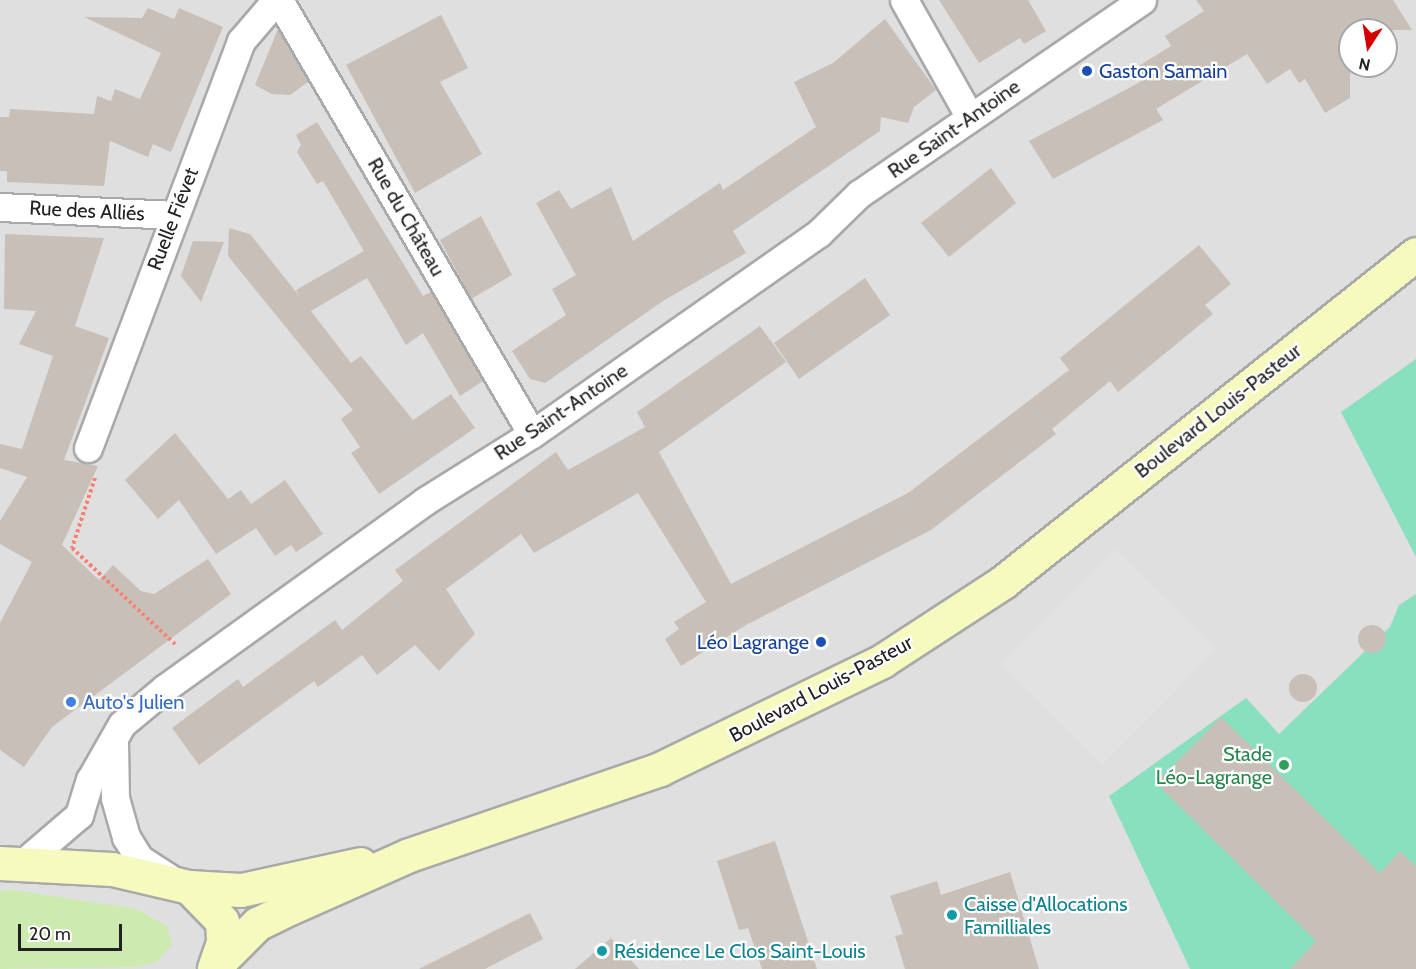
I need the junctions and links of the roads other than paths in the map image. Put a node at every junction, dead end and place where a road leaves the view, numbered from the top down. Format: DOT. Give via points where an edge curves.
graph roads {
  1 [pos="278,0"];
  2 [pos="904,0"];
  3 [pos="1143,0"];
  4 [pos="970,117"];
  5 [pos="0,207"];
  6 [pos="174,215"];
  7 [pos="1416,254"];
  8 [pos="532,434"];
  9 [pos="88,448"];
  10 [pos="114,737"];
  11 [pos="409,855"];
  12 [pos="11,863"];
  13 [pos="181,883"];
  14 [pos="216,966"];
  1 -- 6 [label="street, Ruelle Fiévet" via="241,41"];
  1 -- 8 [label="street, Rue du Château"];
  2 -- 4 [label="street"];
  3 -- 4 [label="street, Rue Saint-Antoine"];
  4 -- 8 [label="street, Rue Saint-Antoine" via="859,194 819,233"];
  5 -- 6 [label="street, Rue des Alliés"];
  6 -- 9 [label="street, Ruelle Fiévet"];
  7 -- 11 [label="main road, Boulevard Louis-Pasteur" via="1003,582 882,661 660,769"];
  8 -- 10 [label="street, Rue Saint-Antoine" via="425,501 197,665 135,712"];
  10 -- 12 [label="street, Rue Saint-Antoine" via="90,780 79,815"];
  10 -- 13 [label="street" via="115,798 126,837 140,859"];
  11 -- 13 [label="main road" via="241,890"];
  11 -- 14 [label="main road, Boulevard Louis-Pasteur" via="257,924"];
  12 -- 13 [label="main road"];
  13 -- 14 [label="main road" via="222,921"];
}
